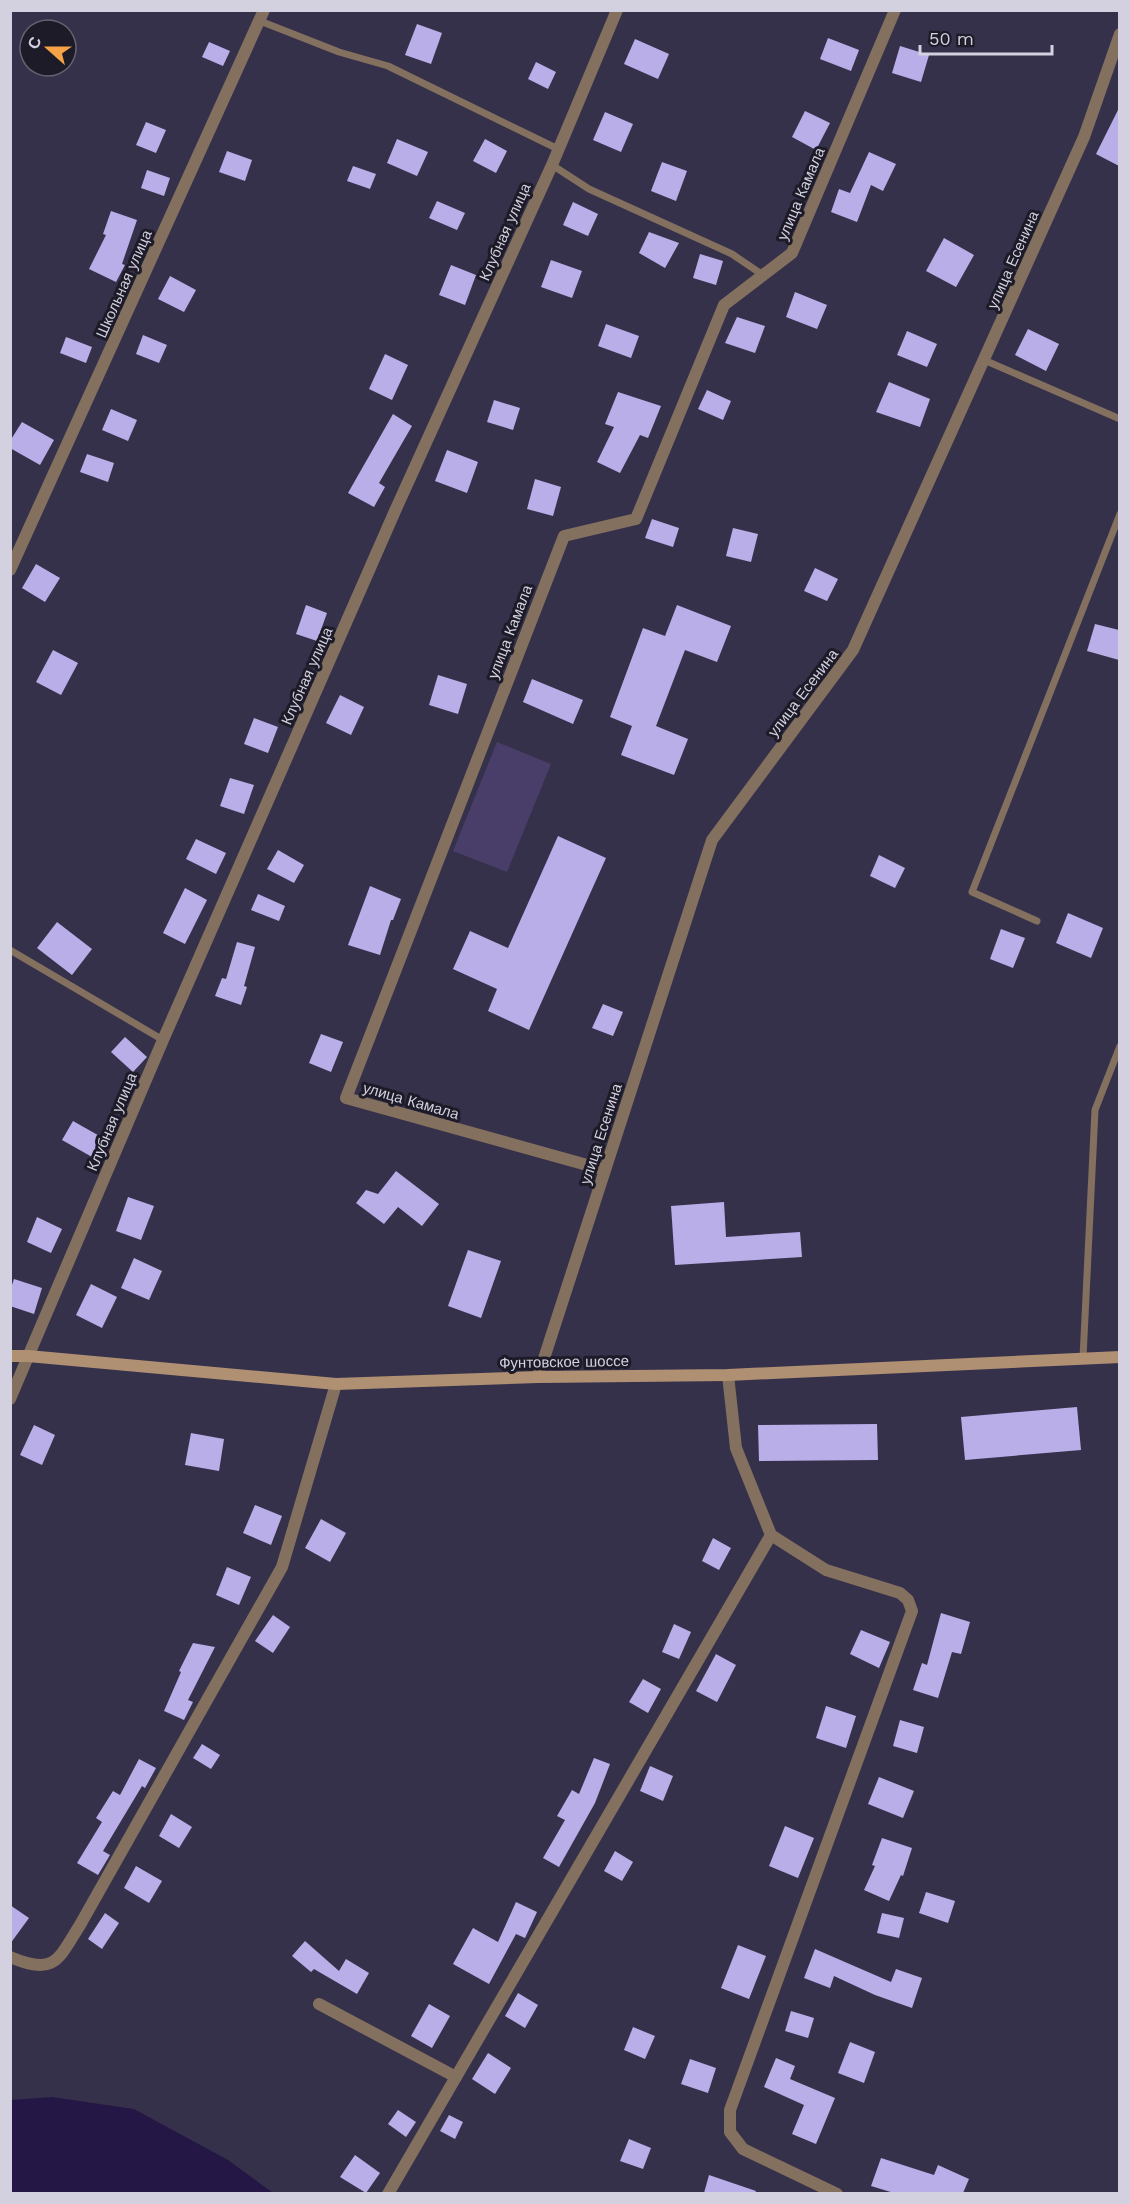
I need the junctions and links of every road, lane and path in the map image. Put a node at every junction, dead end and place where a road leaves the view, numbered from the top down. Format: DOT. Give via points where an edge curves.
graph roads {
  1 [pos="617,10"];
  2 [pos="895,10"];
  3 [pos="262,16"];
  4 [pos="1119,34"];
  5 [pos="558,149"];
  6 [pos="552,165"];
  7 [pos="763,275"];
  8 [pos="984,360"];
  9 [pos="1119,419"];
  10 [pos="1119,514"];
  11 [pos="10,570"];
  12 [pos="1037,921"];
  13 [pos="10,950"];
  14 [pos="163,1040"];
  15 [pos="1119,1046"];
  16 [pos="605,1170"];
  17 [pos="10,1356"];
  18 [pos="28,1356"];
  19 [pos="1119,1357"];
  20 [pos="1083,1358"];
  21 [pos="728,1375"];
  22 [pos="538,1377"];
  23 [pos="336,1384"];
  24 [pos="10,1399"];
  25 [pos="771,1534"];
  26 [pos="10,1957"];
  27 [pos="319,2004"];
  28 [pos="456,2077"];
  29 [pos="388,2193"];
  30 [pos="837,2193"];
  1 -- 5 [label="street, Клубная улица"];
  2 -- 7 [label="street, улица Камала" via="792,253"];
  3 -- 5 [label="lane" via="339,52 387,66"];
  3 -- 11 [label="street, Школьная улица"];
  4 -- 8 [label="street, улица Есенина" via="1084,137"];
  5 -- 6 [label="street, Клубная улица"];
  6 -- 7 [label="lane" via="589,189 732,254"];
  6 -- 14 [label="street, Клубная улица"];
  7 -- 16 [label="street, улица Камала" via="723,304 636,519 564,536 346,1098"];
  8 -- 9 [label="lane"];
  8 -- 16 [label="street, улица Есенина" via="853,650 712,840"];
  10 -- 12 [label="lane" via="972,892"];
  13 -- 14 [label="lane"];
  14 -- 18 [label="street, Клубная улица"];
  15 -- 20 [label="lane" via="1095,1110"];
  16 -- 22 [label="street, улица Есенина"];
  17 -- 18 [label="street, Фунтовское шоссе"];
  18 -- 23 [label="street, Фунтовское шоссе"];
  18 -- 24 [label="street, Клубная улица"];
  19 -- 20 [label="street, Фунтовское шоссе"];
  20 -- 21 [label="street, Фунтовское шоссе"];
  21 -- 22 [label="street, Фунтовское шоссе"];
  21 -- 25 [label="street" via="736,1448"];
  22 -- 23 [label="street, Фунтовское шоссе"];
  23 -- 26 [label="street" via="282,1567 86,1914 59,1958 44,1966"];
  25 -- 28 [label="street"];
  25 -- 30 [label="street" via="826,1570 900,1593 912,1611 730,2110 730,2132 743,2149"];
  27 -- 28 [label="street"];
  28 -- 29 [label="street"];
}
